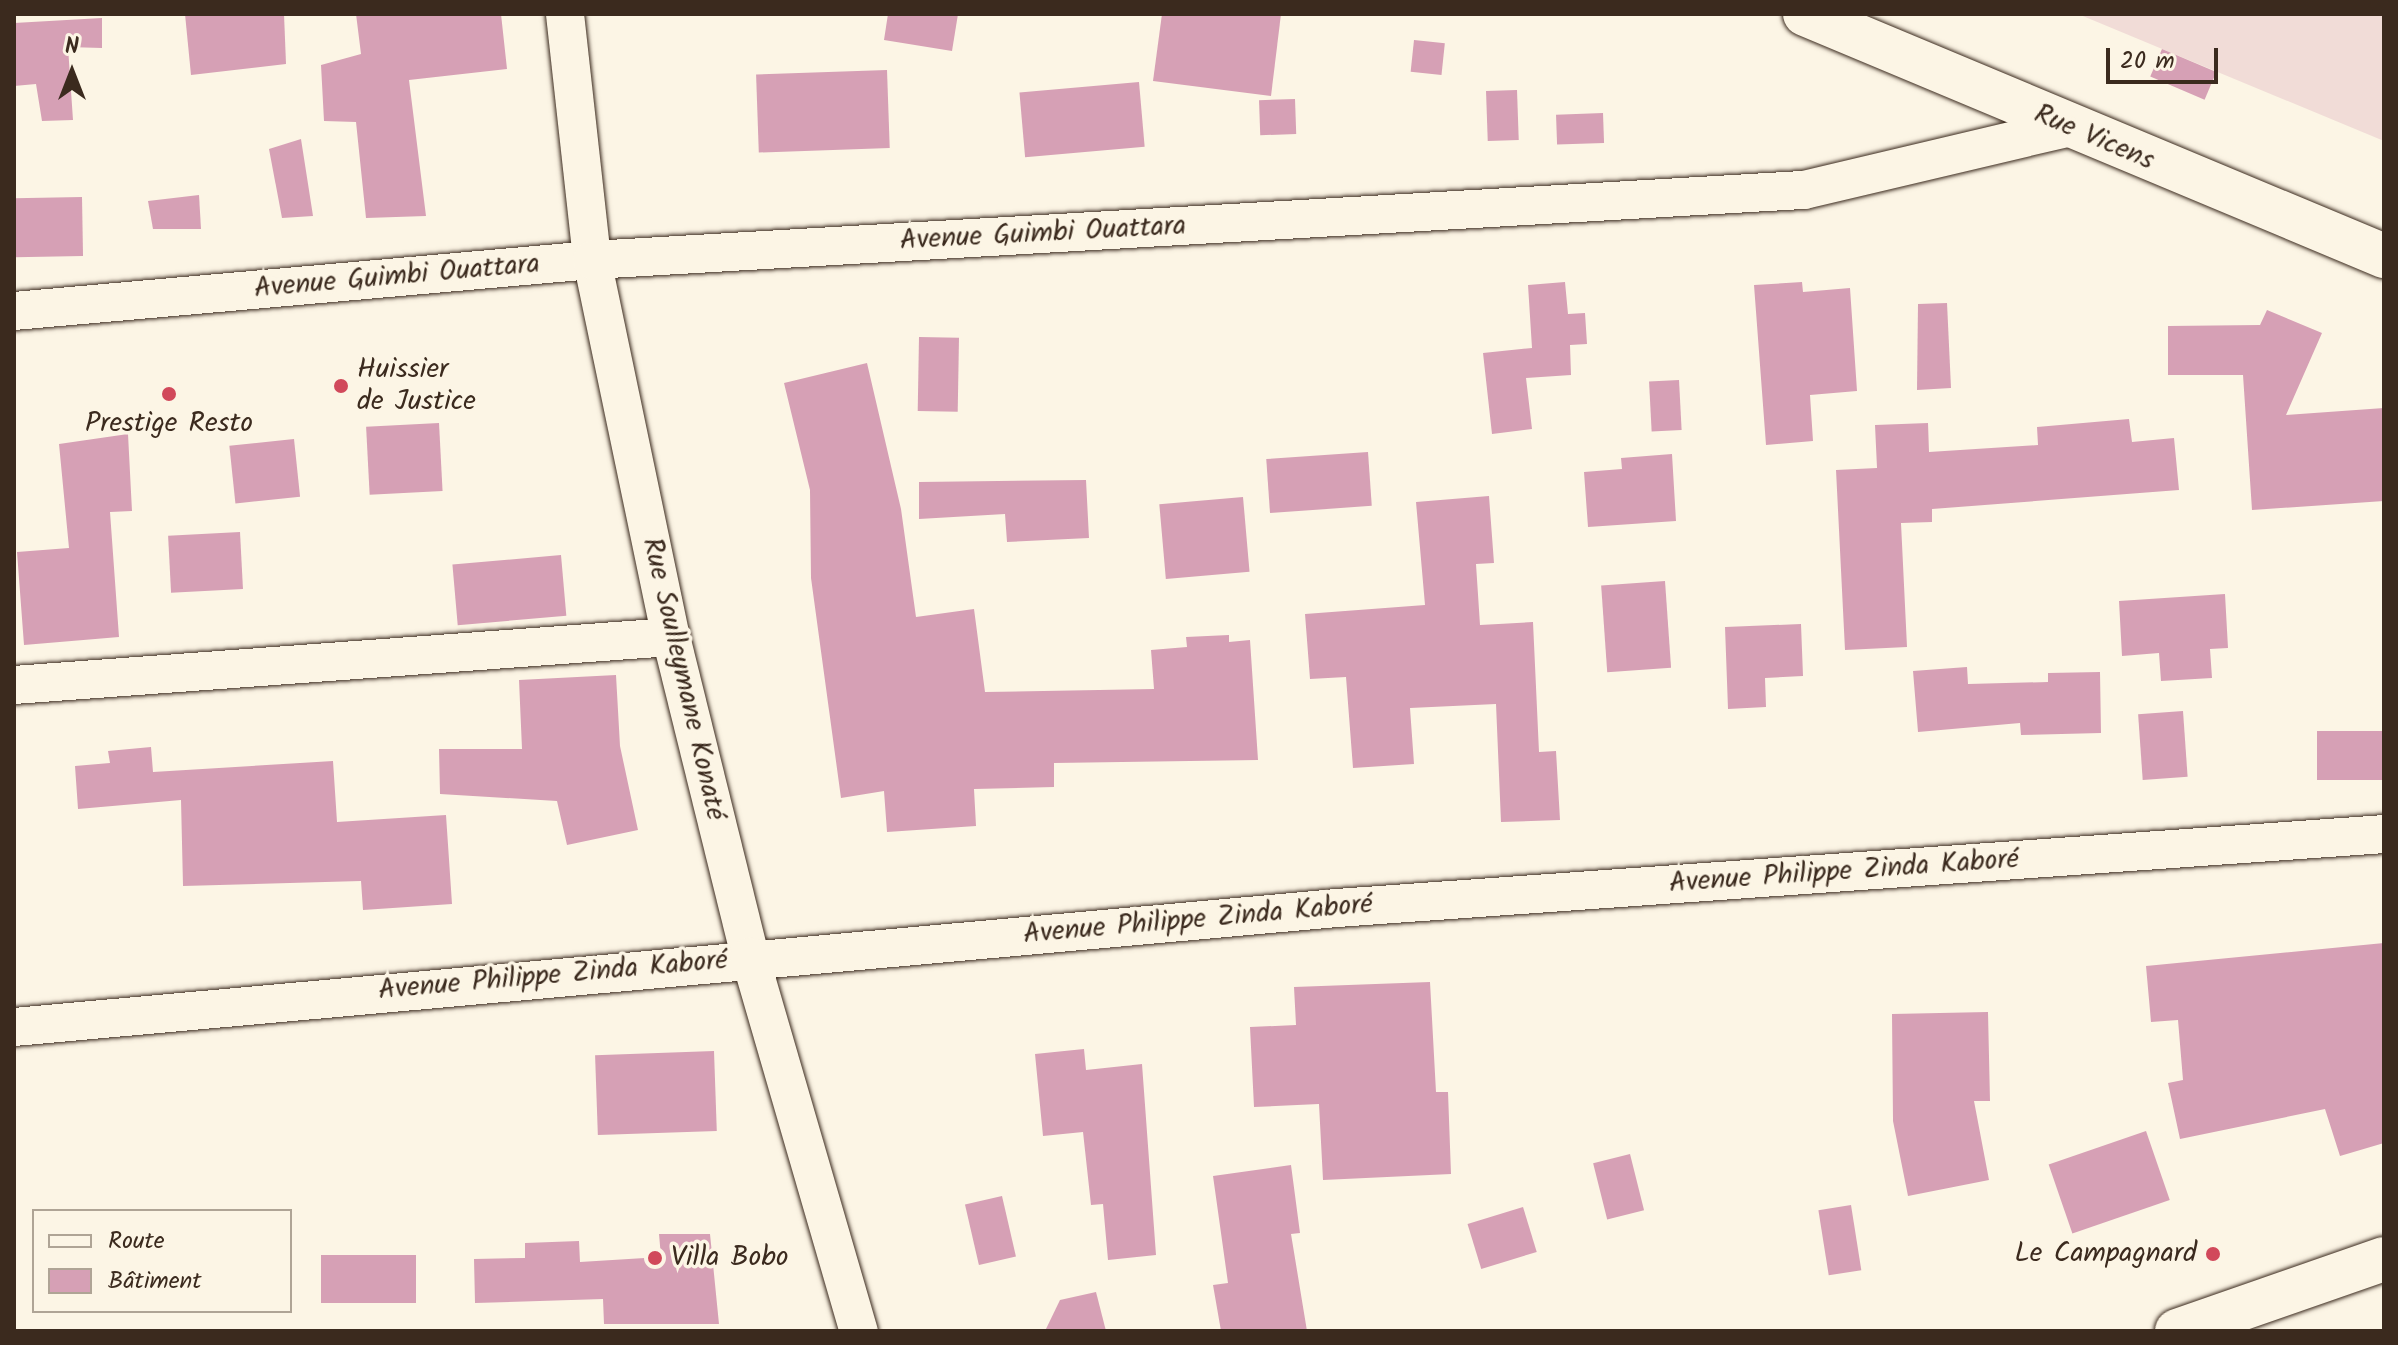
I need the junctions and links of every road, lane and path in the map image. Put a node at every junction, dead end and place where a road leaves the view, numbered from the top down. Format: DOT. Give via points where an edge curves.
graph roads {
  1 [pos="565,14"];
  2 [pos="1805,14"];
  3 [pos="2067,128"];
  4 [pos="2384,256"];
  5 [pos="592,260"];
  6 [pos="14,311"];
  7 [pos="671,637"];
  8 [pos="14,685"];
  9 [pos="2384,834"];
  10 [pos="750,957"];
  11 [pos="14,1027"];
  12 [pos="2384,1259"];
  13 [pos="859,1331"];
  14 [pos="2177,1331"];
  1 -- 5 [label="street, Rue Soulleymane Konaté"];
  2 -- 3 [label="main road, Rue Vicens"];
  3 -- 4 [label="main road, Rue Vicens"];
  3 -- 5 [label="street, Avenue Guimbi Ouattara" via="1804,190"];
  5 -- 6 [label="street, Avenue Guimbi Ouattara"];
  5 -- 7 [label="street, Rue Soulleymane Konaté"];
  7 -- 8 [label="street"];
  7 -- 10 [label="street, Rue Soulleymane Konaté"];
  9 -- 10 [label="street, Avenue Philippe Zinda Kaboré" via="1337,908"];
  10 -- 11 [label="street, Avenue Philippe Zinda Kaboré"];
  10 -- 13 [label="street, Rue Soulleymane Konaté"];
  12 -- 14 [label="main road"];
}
